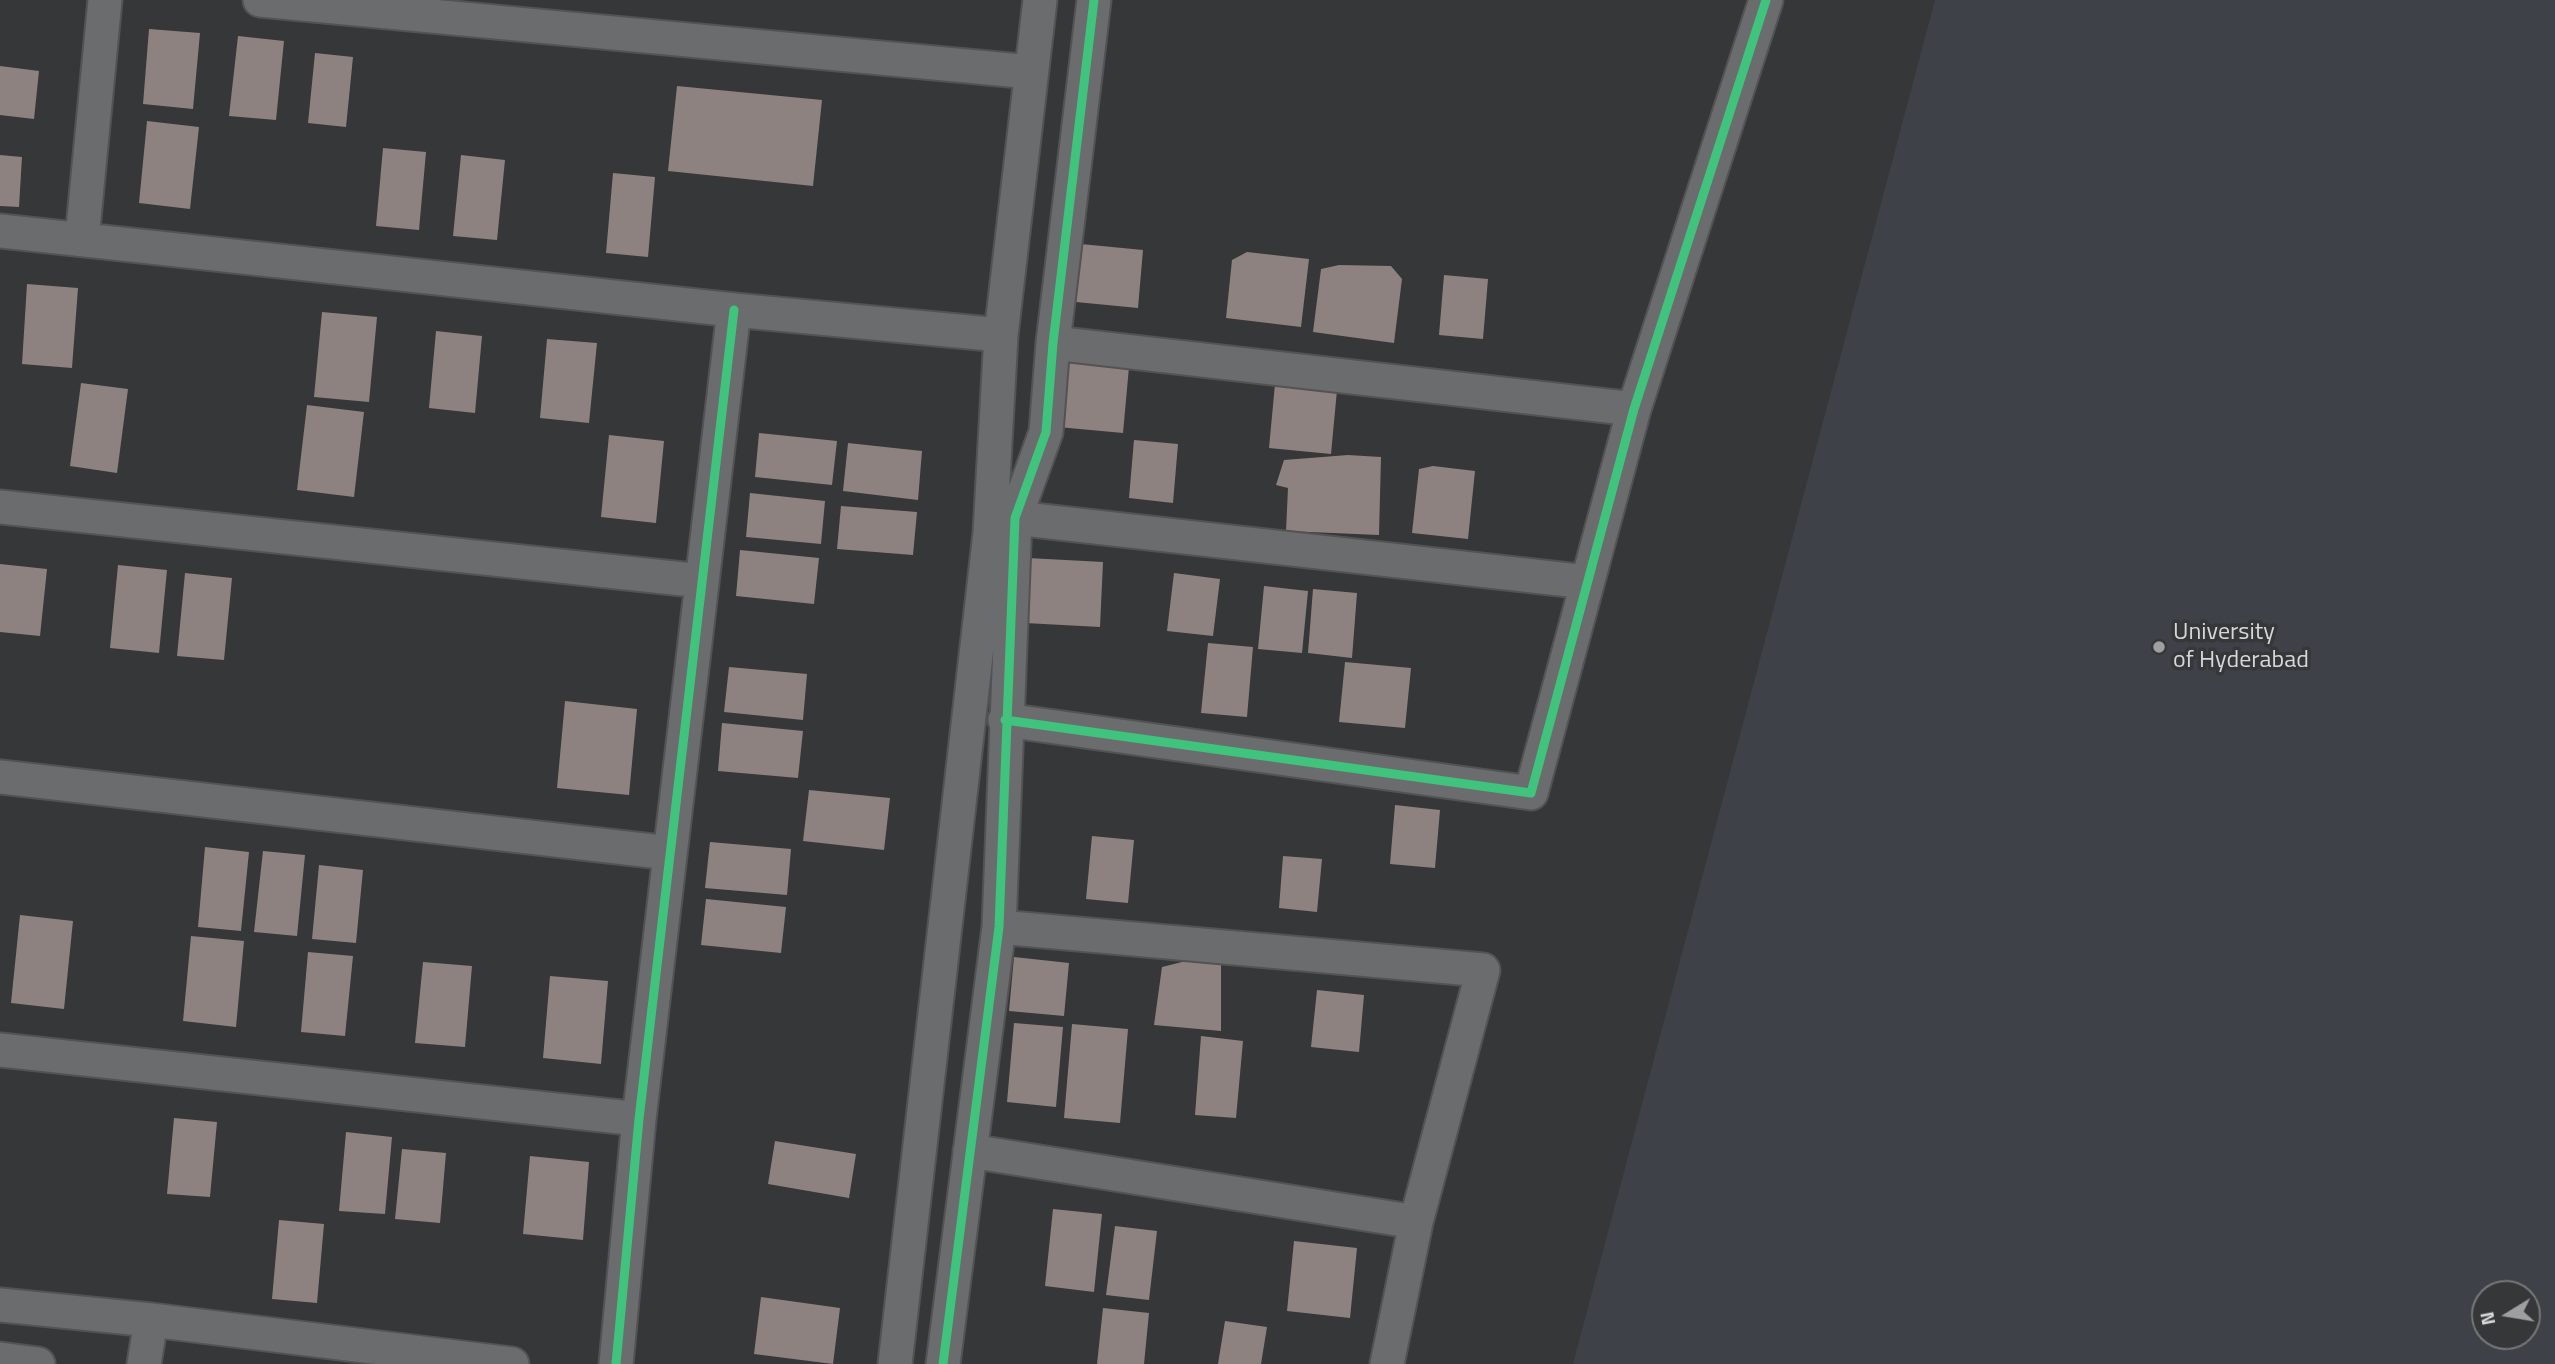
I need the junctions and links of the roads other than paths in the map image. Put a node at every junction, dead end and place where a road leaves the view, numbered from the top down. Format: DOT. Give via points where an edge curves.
graph roads {
  1 [pos="105,0"];
  2 [pos="260,0"];
  3 [pos="1040,0"];
  4 [pos="1094,0"];
  5 [pos="1766,0"];
  6 [pos="1031,72"];
  7 [pos="0,231"];
  8 [pos="82,239"];
  9 [pos="734,310"];
  10 [pos="1001,335"];
  11 [pos="1053,343"];
  12 [pos="1634,409"];
  13 [pos="996,425"];
  14 [pos="1046,432"];
  15 [pos="0,508"];
  16 [pos="1015,518"];
  17 [pos="702,581"];
  18 [pos="1587,582"];
  19 [pos="1006,720"];
  20 [pos="0,777"];
  21 [pos="670,853"];
  22 [pos="999,927"];
  23 [pos="0,1050"];
  24 [pos="639,1119"];
  25 [pos="970,1151"];
  26 [pos="1416,1222"];
  27 [pos="0,1305"];
  28 [pos="151,1320"];
  29 [pos="0,1359"];
  30 [pos="427,1360"];
  31 [pos="38,1364"];
  32 [pos="145,1364"];
  33 [pos="512,1364"];
  34 [pos="616,1364"];
  35 [pos="895,1364"];
  36 [pos="943,1364"];
  37 [pos="1387,1364"];
  1 -- 8 [label="street"];
  2 -- 6 [label="street"];
  3 -- 6 [label="street"];
  4 -- 11 [label="street"];
  5 -- 12 [label="street"];
  6 -- 10 [label="street"];
  7 -- 8 [label="street"];
  8 -- 9 [label="street"];
  9 -- 10 [label="street"];
  9 -- 17 [label="street"];
  10 -- 13 [label="street"];
  11 -- 12 [label="street"];
  11 -- 14 [label="street"];
  12 -- 18 [label="street"];
  13 -- 14 [label="street"];
  13 -- 35 [label="street" via="990,533"];
  14 -- 16 [label="street"];
  15 -- 17 [label="street"];
  16 -- 18 [label="street"];
  16 -- 19 [label="street"];
  17 -- 21 [label="street"];
  18 -- 19 [label="street" via="1531,793"];
  19 -- 22 [label="street"];
  20 -- 21 [label="street"];
  21 -- 24 [label="street"];
  22 -- 25 [label="street"];
  22 -- 26 [label="street" via="1483,971"];
  23 -- 24 [label="street"];
  24 -- 34 [label="street"];
  25 -- 26 [label="street"];
  25 -- 36 [label="street"];
  26 -- 37 [label="street"];
  27 -- 28 [label="street"];
  28 -- 30 [label="street"];
  28 -- 32 [label="street"];
  29 -- 31 [label="street"];
  30 -- 33 [label="street"];
}
